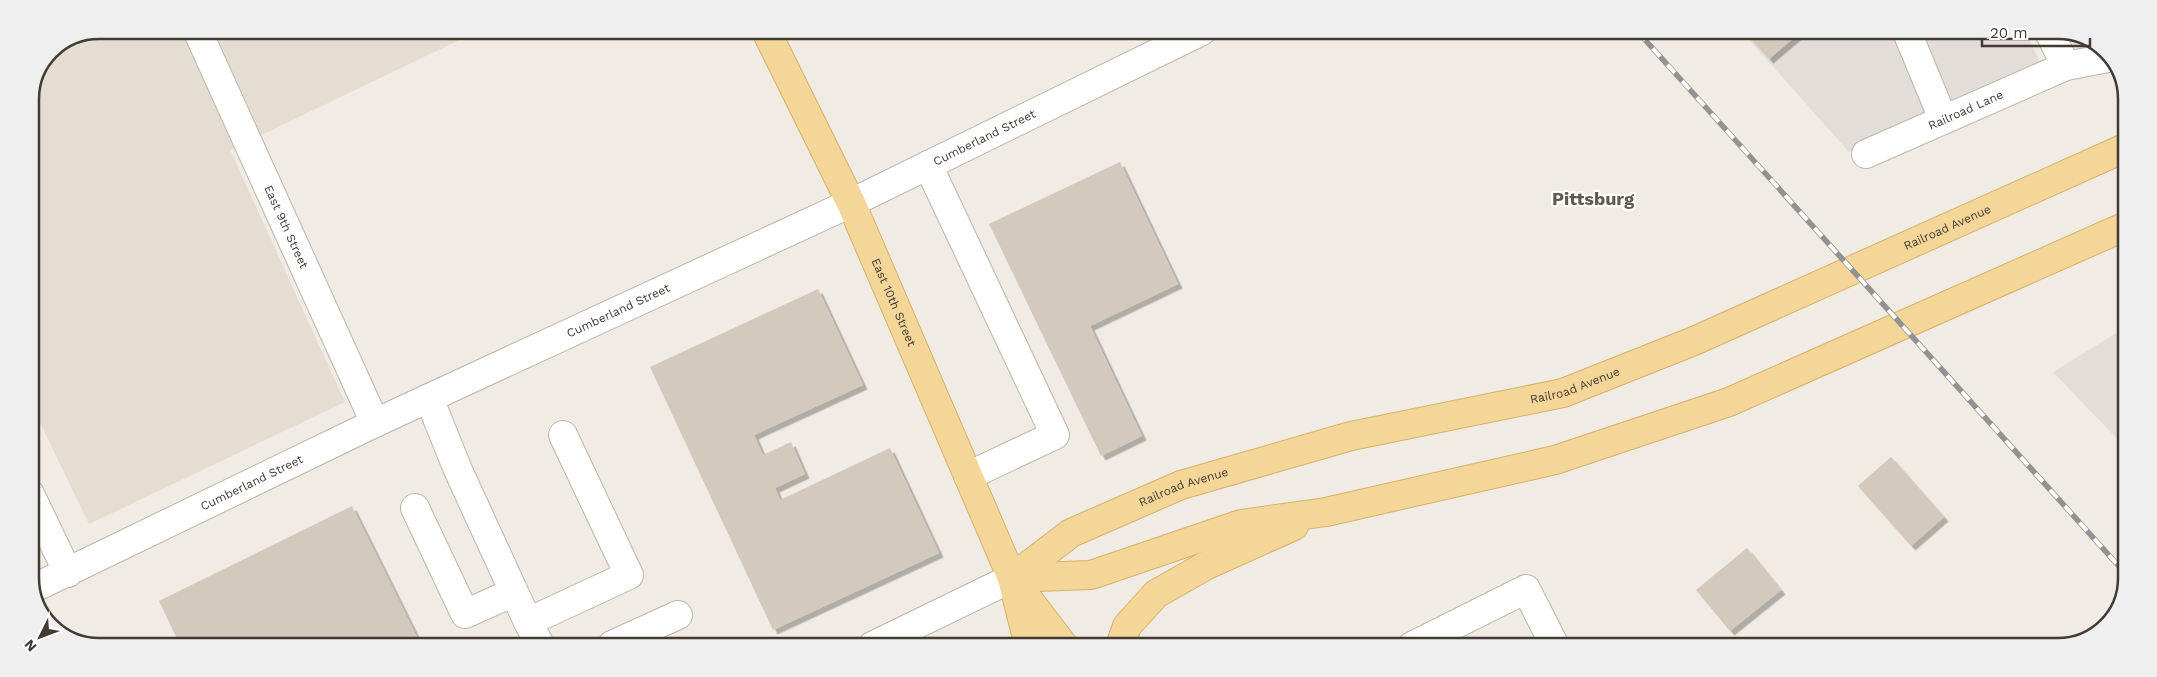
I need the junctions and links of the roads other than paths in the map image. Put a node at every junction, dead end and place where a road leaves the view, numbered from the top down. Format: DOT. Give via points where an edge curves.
graph roads {
  1 [pos="201,39"];
  2 [pos="770,39"];
  3 [pos="1186,39"];
  4 [pos="1910,39"];
  5 [pos="2052,39"];
  6 [pos="2103,59"];
  7 [pos="2066,66"];
  8 [pos="1943,119"];
  9 [pos="2118,150"];
  10 [pos="1866,154"];
  11 [pos="928,165"];
  12 [pos="851,203"];
  13 [pos="2118,230"];
  14 [pos="429,398"];
  15 [pos="375,423"];
  16 [pos="563,435"];
  17 [pos="968,476"];
  18 [pos="415,508"];
  19 [pos="1326,512"];
  20 [pos="39,513"];
  21 [pos="68,573"];
  22 [pos="1012,578"];
  23 [pos="39,586"];
  24 [pos="514,592"];
  25 [pos="678,615"];
  26 [pos="534,634"];
  27 [pos="627,638"];
  28 [pos="888,638"];
  29 [pos="1027,638"];
  30 [pos="1058,638"];
  31 [pos="1122,638"];
  32 [pos="1428,638"];
  33 [pos="1551,638"];
  1 -- 15 [label="street, East 9th Street"];
  2 -- 12 [label="main road, East 10th Street"];
  3 -- 11 [label="street, Cumberland Street"];
  4 -- 8 [label="street"];
  5 -- 7 [label="street"];
  6 -- 7 [label="street, Railroad Lane"];
  7 -- 8 [label="street, Railroad Lane"];
  8 -- 10 [label="street, Railroad Lane"];
  9 -- 22 [label="main road, Railroad Avenue" via="1694,341 1563,393 1351,436 1181,485 1071,534"];
  11 -- 12 [label="street, Cumberland Street"];
  11 -- 17 [label="street" via="1055,435"];
  12 -- 14 [label="street, Cumberland Street"];
  12 -- 17 [label="main road, East 10th Street"];
  13 -- 19 [label="main road, Railroad Avenue" via="1729,402 1555,460"];
  14 -- 15 [label="street, Cumberland Street"];
  14 -- 24 [label="street"];
  15 -- 21 [label="street, Cumberland Street"];
  16 -- 26 [label="street" via="629,575"];
  17 -- 22 [label="main road, East 10th Street"];
  18 -- 24 [label="street" via="465,614"];
  19 -- 22 [label="main road, Railroad Avenue" via="1241,524 1090,576"];
  19 -- 31 [label="main road" via="1207,565 1156,594 1126,626"];
  20 -- 21 [label="street"];
  21 -- 23 [label="street, Cumberland Street"];
  22 -- 28 [label="street, Railroad Avenue"];
  22 -- 29 [label="main road, East 10th Street"];
  22 -- 30 [label="main road, East 10th Street"];
  24 -- 26 [label="street"];
  25 -- 27 [label="street"];
  32 -- 33 [label="street" via="1526,589"];
}
